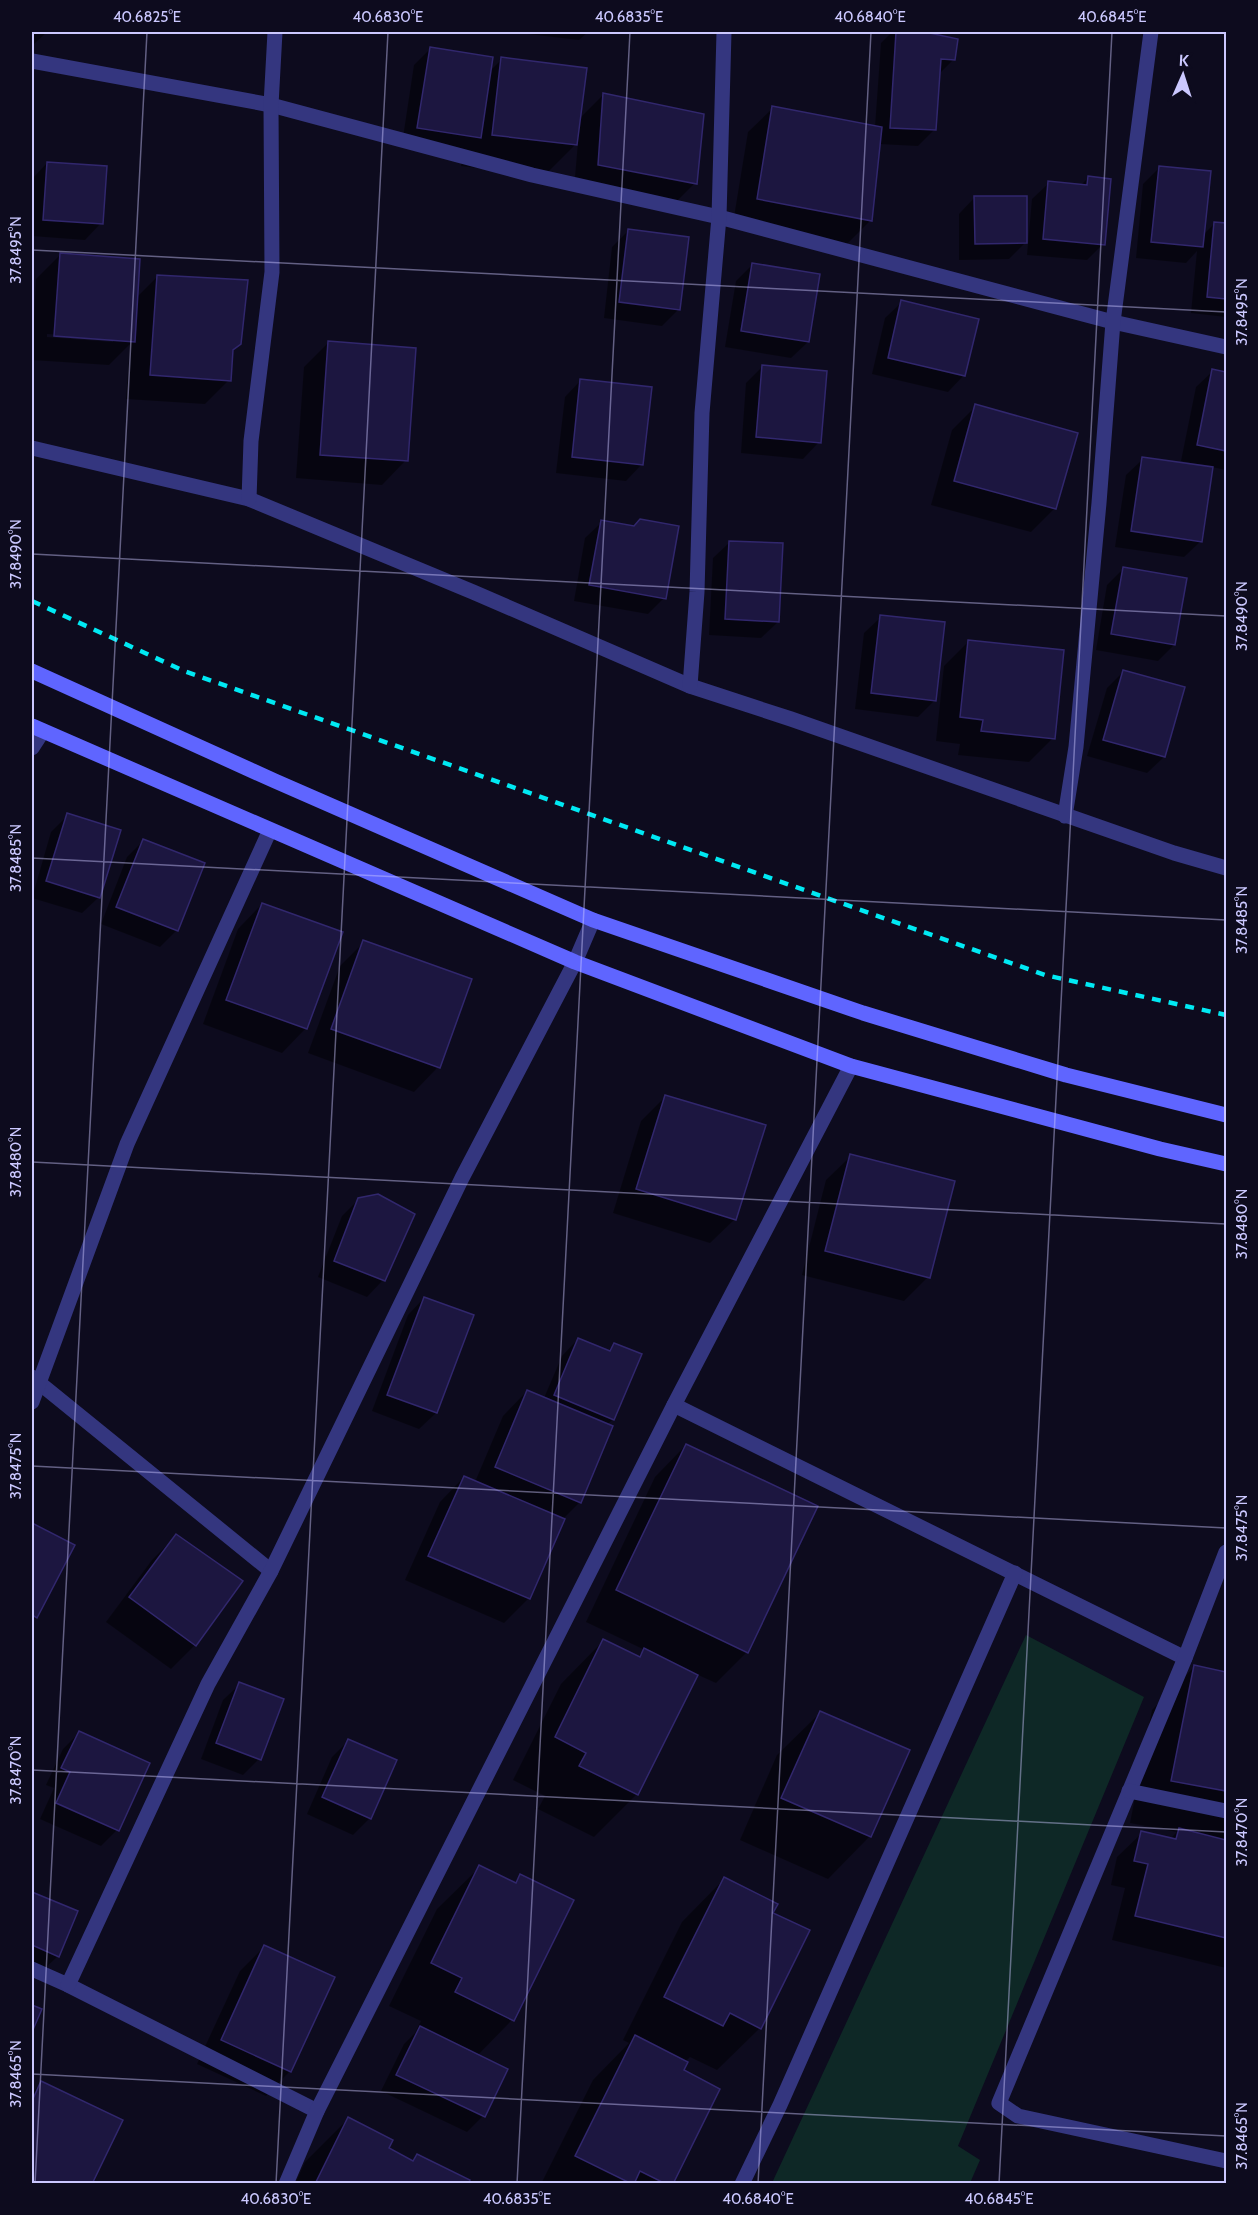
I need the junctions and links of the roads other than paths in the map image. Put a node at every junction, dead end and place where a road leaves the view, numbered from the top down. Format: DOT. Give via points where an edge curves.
graph roads {
  1 [pos="275,32"];
  2 [pos="724,32"];
  3 [pos="1151,32"];
  4 [pos="32,61"];
  5 [pos="271,105"];
  6 [pos="719,216"];
  7 [pos="1113,322"];
  8 [pos="1227,347"];
  9 [pos="32,448"];
  10 [pos="249,499"];
  11 [pos="32,671"];
  12 [pos="690,686"];
  13 [pos="37,729"];
  14 [pos="32,748"];
  15 [pos="1065,816"];
  16 [pos="270,830"];
  17 [pos="1227,868"];
  18 [pos="593,920"];
  19 [pos="575,962"];
  20 [pos="851,1065"];
  21 [pos="1227,1114"];
  22 [pos="1227,1164"];
  23 [pos="35,1379"];
  24 [pos="32,1402"];
  25 [pos="674,1405"];
  26 [pos="1227,1552"];
  27 [pos="271,1571"];
  28 [pos="1015,1573"];
  29 [pos="1185,1658"];
  30 [pos="1129,1791"];
  31 [pos="1227,1811"];
  32 [pos="32,1969"];
  33 [pos="68,1985"];
  34 [pos="317,2111"];
  35 [pos="1227,2161"];
  36 [pos="286,2184"];
  37 [pos="742,2184"];
  1 -- 5 [label="street"];
  2 -- 6 [label="street"];
  3 -- 7 [label="street"];
  4 -- 5 [label="street"];
  5 -- 6 [label="street" via="532,174"];
  5 -- 10 [label="street" via="272,272 251,441"];
  6 -- 7 [label="street"];
  6 -- 12 [label="street" via="702,413"];
  7 -- 8 [label="street"];
  7 -- 15 [label="street" via="1100,503 1076,747"];
  9 -- 10 [label="street"];
  10 -- 12 [label="street"];
  11 -- 18 [label="street"];
  12 -- 15 [label="street"];
  13 -- 14 [label="street"];
  13 -- 16 [label="street"];
  15 -- 17 [label="street"];
  16 -- 19 [label="street"];
  16 -- 23 [label="street" via="127,1144"];
  18 -- 19 [label="street"];
  18 -- 21 [label="street" via="863,1013 1066,1075"];
  19 -- 20 [label="street"];
  19 -- 27 [label="street" via="462,1178"];
  20 -- 22 [label="street"];
  20 -- 25 [label="street"];
  23 -- 24 [label="street"];
  23 -- 27 [label="street"];
  25 -- 28 [label="street"];
  25 -- 34 [label="street"];
  26 -- 29 [label="street"];
  27 -- 33 [label="street" via="208,1684"];
  28 -- 29 [label="street"];
  28 -- 37 [label="street"];
  29 -- 30 [label="street"];
  30 -- 31 [label="street"];
  30 -- 35 [label="street" via="999,2103 1018,2116"];
  32 -- 33 [label="street"];
  33 -- 34 [label="street"];
  34 -- 36 [label="street"];
}
